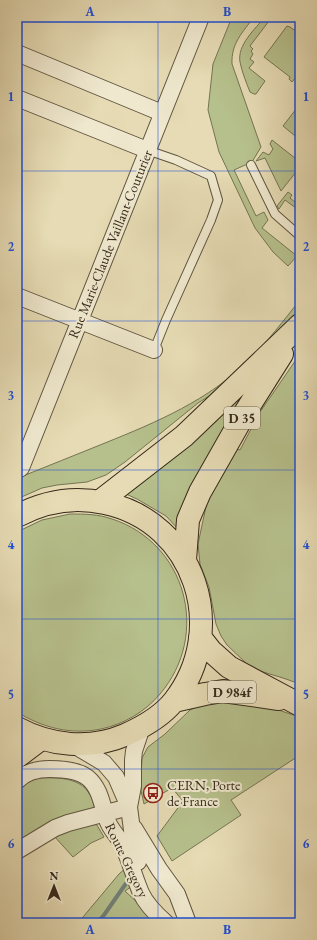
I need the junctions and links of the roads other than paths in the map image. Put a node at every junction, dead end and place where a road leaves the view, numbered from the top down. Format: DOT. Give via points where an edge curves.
graph roads {
  1 [pos="201,17"];
  2 [pos="17,54"];
  3 [pos="17,98"];
  4 [pos="162,112"];
  5 [pos="147,150"];
  6 [pos="251,165"];
  7 [pos="300,236"];
  8 [pos="17,296"];
  9 [pos="79,321"];
  10 [pos="300,326"];
  11 [pos="154,350"];
  12 [pos="17,470"];
  13 [pos="99,502"];
  14 [pos="17,516"];
  15 [pos="184,560"];
  16 [pos="200,637"];
  17 [pos="174,701"];
  18 [pos="296,703"];
  19 [pos="142,727"];
  20 [pos="17,728"];
  21 [pos="41,739"];
  22 [pos="72,744"];
  23 [pos="17,757"];
  24 [pos="17,782"];
  25 [pos="129,806"];
  26 [pos="104,814"];
  27 [pos="131,823"];
  28 [pos="17,851"];
  29 [pos="166,923"];
  30 [pos="174,923"];
  31 [pos="188,923"];
  1 -- 4 [label="street, Rue Marie-Claude Vaillant-Couturier"];
  2 -- 4 [label="street"];
  3 -- 5 [label="street"];
  4 -- 5 [label="street, Rue Marie-Claude Vaillant-Couturier"];
  5 -- 9 [label="street, Rue Marie-Claude Vaillant-Couturier"];
  5 -- 11 [label="lane" via="211,176 218,200"];
  6 -- 7 [label="lane" via="275,214"];
  8 -- 9 [label="street"];
  9 -- 11 [label="street"];
  9 -- 12 [label="street, Rue Marie-Claude Vaillant-Couturier" via="21,468"];
  10 -- 13 [label="main road, D 35" via="184,436"];
  10 -- 15 [label="main road, D 35" via="246,411 200,492 188,520"];
  13 -- 14 [label="main road" via="57,501"];
  13 -- 15 [label="main road" via="126,509 150,522 169,539"];
  15 -- 16 [label="main road" via="199,598"];
  16 -- 17 [label="main road" via="192,669"];
  16 -- 18 [label="main road, D 984f" via="229,667"];
  17 -- 18 [label="main road, D 984f" via="223,692"];
  17 -- 19 [label="main road"];
  19 -- 22 [label="main road" via="104,742"];
  19 -- 25 [label="street, Route Gregory" via="133,760 133,786"];
  20 -- 21 [label="main road"];
  21 -- 22 [label="main road"];
  21 -- 23 [label="main road"];
  22 -- 25 [label="street, Route Gregory" via="108,767 120,784"];
  24 -- 26 [label="street, Route Gregory" via="27,773 42,769 81,774 96,788"];
  25 -- 26 [label="street"];
  25 -- 27 [label="street, Route Gregory"];
  26 -- 28 [label="street" via="55,828"];
  26 -- 29 [label="street, Route Gregory" via="122,845 141,893"];
  27 -- 30 [label="street, Route Gregory" via="135,853 144,878 155,900"];
  27 -- 31 [label="street, Route Gregory" via="177,894"];
}
